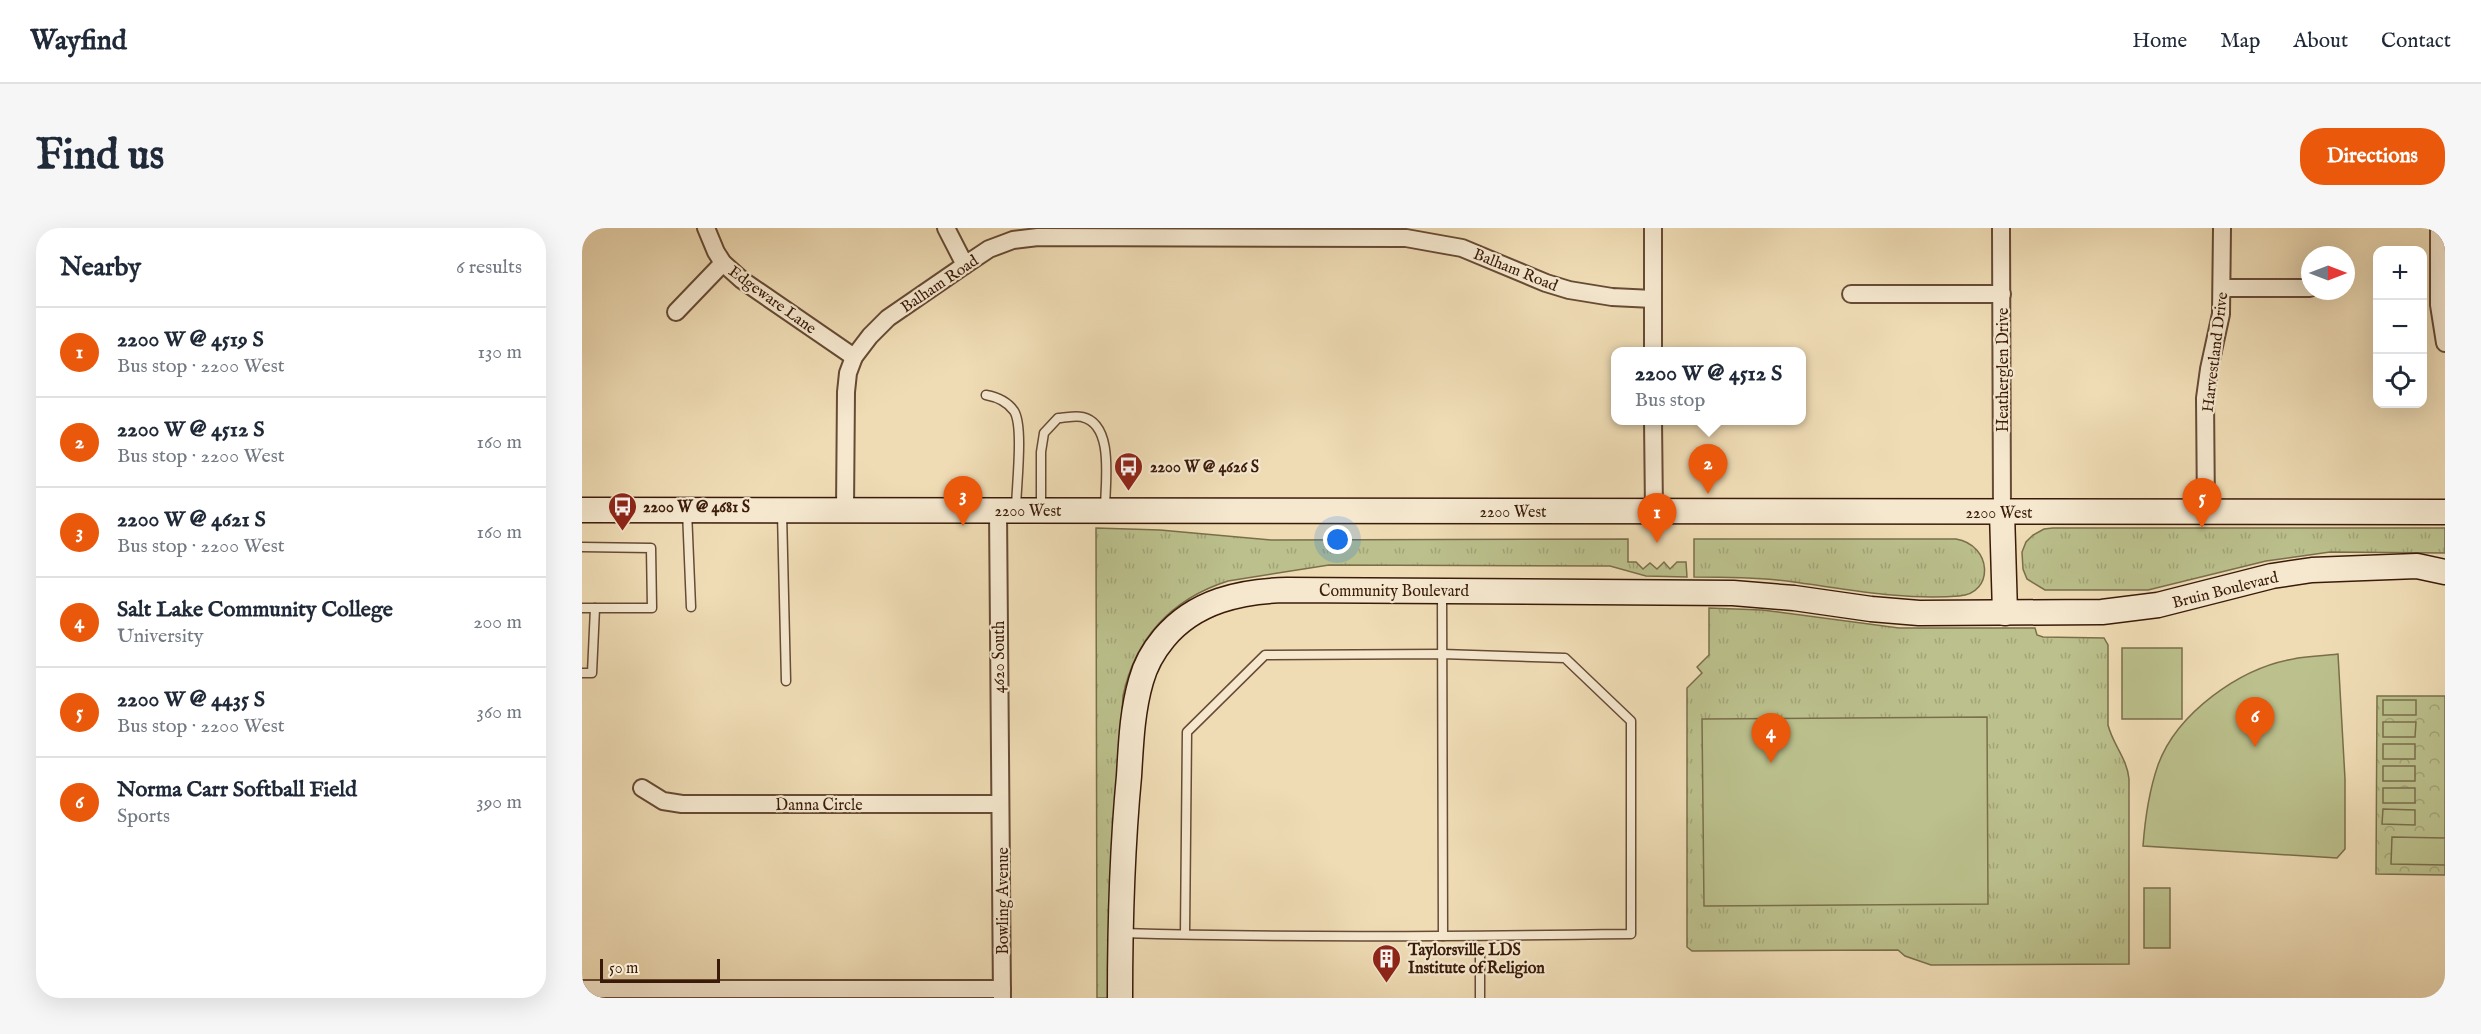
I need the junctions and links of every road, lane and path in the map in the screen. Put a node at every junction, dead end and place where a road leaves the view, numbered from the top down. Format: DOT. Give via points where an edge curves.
graph roads {
  1 [pos="706,228"];
  2 [pos="946,228"];
  3 [pos="1653,228"];
  4 [pos="2001,228"];
  5 [pos="2222,228"];
  6 [pos="2439,228"];
  7 [pos="1132,232"];
  8 [pos="723,263"];
  9 [pos="964,265"];
  10 [pos="2222,288"];
  11 [pos="2301,288"];
  12 [pos="1851,294"];
  13 [pos="2002,294"];
  14 [pos="1653,299"];
  15 [pos="676,312"];
  16 [pos="2445,343"];
  17 [pos="1653,347"];
  18 [pos="854,357"];
  19 [pos="986,395"];
  20 [pos="1653,425"];
  21 [pos="845,509"];
  22 [pos="582,510"];
  23 [pos="781,510"];
  24 [pos="1007,510"];
  25 [pos="1041,510"];
  26 [pos="1104,510"];
  27 [pos="687,511"];
  28 [pos="1654,511"];
  29 [pos="2002,512"];
  30 [pos="2206,512"];
  31 [pos="2445,512"];
  32 [pos="582,546"];
  33 [pos="2445,572"];
  34 [pos="1442,590"];
  35 [pos="692,607"];
  36 [pos="582,608"];
  37 [pos="595,609"];
  38 [pos="2005,613"];
  39 [pos="1442,654"];
  40 [pos="582,672"];
  41 [pos="786,681"];
  42 [pos="642,788"];
  43 [pos="1000,804"];
  44 [pos="1120,933"];
  45 [pos="1185,934"];
  46 [pos="1443,936"];
  47 [pos="1480,950"];
  48 [pos="582,989"];
  49 [pos="627,993"];
  50 [pos="1002,993"];
  51 [pos="1120,998"];
  52 [pos="1480,998"];
  1 -- 8 [label="street, Edgeware Lane"];
  2 -- 9 [label="street"];
  3 -- 14 [label="street"];
  4 -- 13 [label="street, Heatherglen Drive"];
  5 -- 10 [label="street, Harvestland Drive"];
  6 -- 16 [label="street" via="2439,305"];
  7 -- 9 [label="street, Balham Road" via="1013,240"];
  7 -- 14 [label="street, Balham Road" via="1429,240 1462,248 1569,290"];
  8 -- 15 [label="street"];
  8 -- 18 [label="street, Edgeware Lane"];
  9 -- 18 [label="street, Balham Road" via="888,318"];
  10 -- 11 [label="street"];
  10 -- 30 [label="street, Harvestland Drive" via="2205,398"];
  12 -- 13 [label="street"];
  13 -- 29 [label="street, Heatherglen Drive"];
  14 -- 17 [label="street"];
  18 -- 21 [label="street, Balham Road" via="846,393"];
  19 -- 24 [label="lane" via="999,398 1014,411 1019,427"];
  20 -- 28 [label="street"];
  21 -- 23 [label="street, 2200 West"];
  21 -- 24 [label="street, 2200 West"];
  22 -- 27 [label="street, 2200 West"];
  23 -- 27 [label="street, 2200 West"];
  23 -- 41 [label="lane"];
  24 -- 25 [label="street, 2200 West"];
  24 -- 43 [label="street, 4620 South"];
  25 -- 26 [label="street, 2200 West"];
  25 -- 26 [label="lane" via="1044,433 1058,418 1082,417 1098,427 1105,445"];
  26 -- 28 [label="street, 2200 West"];
  27 -- 35 [label="lane"];
  28 -- 29 [label="street, 2200 West"];
  29 -- 30 [label="street, 2200 West"];
  29 -- 38 [label="street"];
  30 -- 31 [label="street, 2200 West"];
  32 -- 37 [label="lane" via="651,548 652,608"];
  33 -- 38 [label="street, Bruin Boulevard" via="2417,566 2312,570 2130,609"];
  34 -- 38 [label="street, Community Boulevard" via="1733,593 1918,613"];
  34 -- 39 [label="lane"];
  34 -- 44 [label="street, Community Boulevard" via="1249,592 1200,608 1175,626 1154,652 1135,708"];
  36 -- 37 [label="lane"];
  37 -- 40 [label="lane" via="592,672"];
  39 -- 45 [label="lane" via="1265,655 1187,732"];
  39 -- 46 [label="lane"];
  39 -- 46 [label="lane" via="1565,658 1631,721 1631,934"];
  42 -- 43 [label="street, Danna Circle" via="663,801 682,804"];
  43 -- 50 [label="street, Bowling Avenue"];
  44 -- 45 [label="lane"];
  44 -- 51 [label="street, Community Boulevard"];
  45 -- 46 [label="lane"];
  47 -- 52 [label="lane"];
  48 -- 49 [label="street"];
  49 -- 50 [label="street"];
}
